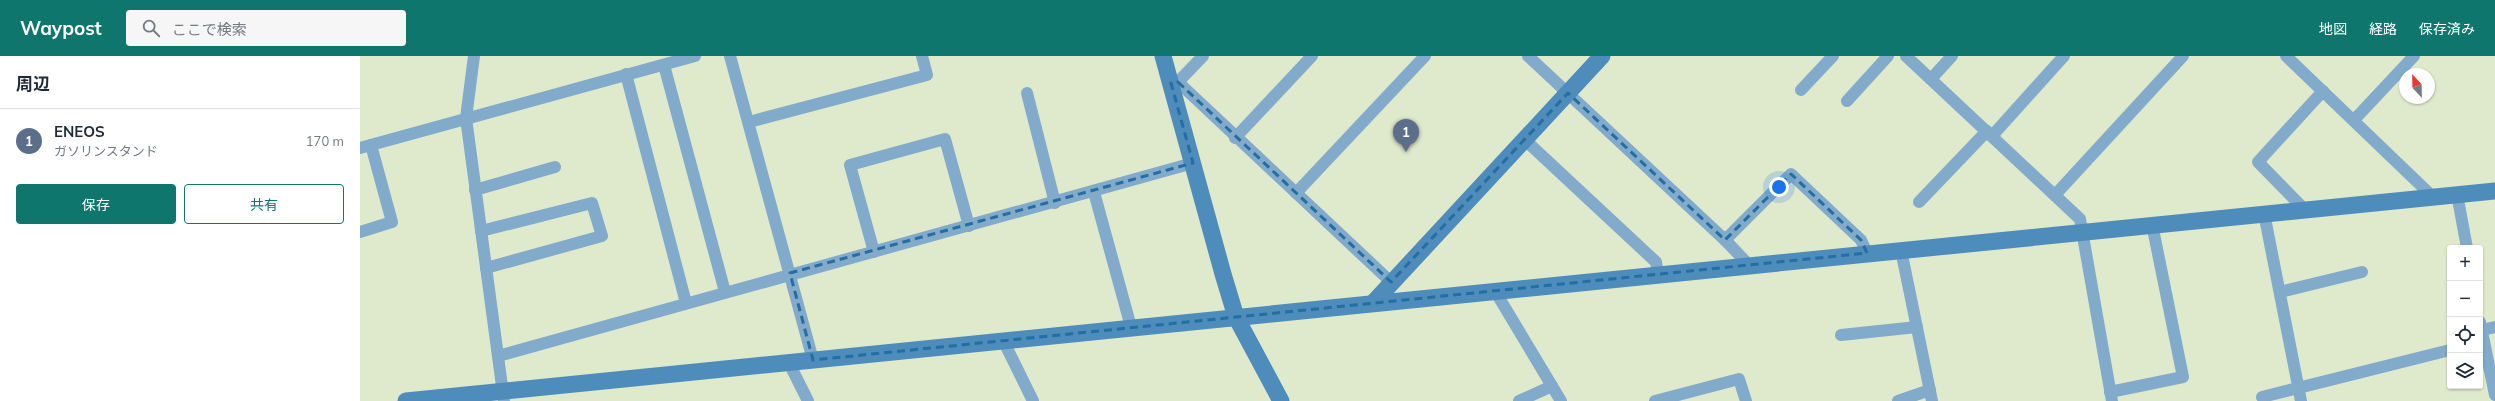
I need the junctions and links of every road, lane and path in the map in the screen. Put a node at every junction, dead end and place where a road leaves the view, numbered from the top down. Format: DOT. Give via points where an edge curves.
graph roads {
  1 [pos="474,56"];
  2 [pos="695,56"];
  3 [pos="730,56"];
  4 [pos="922,56"];
  5 [pos="1163,56"];
  6 [pos="1203,56"];
  7 [pos="1312,56"];
  8 [pos="1425,56"];
  9 [pos="1528,56"];
  10 [pos="1602,56"];
  11 [pos="1833,56"];
  12 [pos="1888,56"];
  13 [pos="1906,56"];
  14 [pos="1952,56"];
  15 [pos="2064,56"];
  16 [pos="2183,56"];
  17 [pos="2414,56"];
  18 [pos="2294,59"];
  19 [pos="664,65"];
  20 [pos="626,74"];
  21 [pos="1931,79"];
  22 [pos="1175,83"];
  23 [pos="1801,90"];
  24 [pos="2323,91"];
  25 [pos="1027,93"];
  26 [pos="1568,93"];
  27 [pos="1847,101"];
  28 [pos="466,118"];
  29 [pos="2354,120"];
  30 [pos="749,122"];
  31 [pos="1989,133"];
  32 [pos="1235,138"];
  33 [pos="1525,140"];
  34 [pos="366,147"];
  35 [pos="1193,163"];
  36 [pos="555,167"];
  37 [pos="475,190"];
  38 [pos="2495,191"];
  39 [pos="1094,192"];
  40 [pos="1296,193"];
  41 [pos="2457,194"];
  42 [pos="2055,195"];
  43 [pos="2433,197"];
  44 [pos="1919,202"];
  45 [pos="1055,203"];
  46 [pos="2304,209"];
  47 [pos="2264,213"];
  48 [pos="2152,224"];
  49 [pos="969,226"];
  50 [pos="481,231"];
  51 [pos="2083,231"];
  52 [pos="360,232"];
  53 [pos="1725,240"];
  54 [pos="2466,245"];
  55 [pos="1901,250"];
  56 [pos="874,252"];
  57 [pos="1867,253"];
  58 [pos="1748,264"];
  59 [pos="486,268"];
  60 [pos="2362,272"];
  61 [pos="790,274"];
  62 [pos="1658,274"];
  63 [pos="1391,282"];
  64 [pos="1496,291"];
  65 [pos="725,292"];
  66 [pos="2280,292"];
  67 [pos="686,303"];
  68 [pos="1372,303"];
  69 [pos="1236,316"];
  70 [pos="1131,327"];
  71 [pos="1917,327"];
  72 [pos="2495,327"];
  73 [pos="2483,333"];
  74 [pos="1841,335"];
  75 [pos="1003,340"];
  76 [pos="2483,343"];
  77 [pos="2447,351"];
  78 [pos="498,356"];
  79 [pos="813,360"];
  80 [pos="789,363"];
  81 [pos="1552,386"];
  82 [pos="2299,388"];
  83 [pos="2495,395"];
  84 [pos="504,396"];
  85 [pos="1931,396"];
  86 [pos="2111,396"];
  87 [pos="2262,397"];
  88 [pos="406,401"];
  89 [pos="808,401"];
  90 [pos="1033,401"];
  91 [pos="1281,401"];
  92 [pos="1519,401"];
  93 [pos="1562,401"];
  94 [pos="1655,401"];
  95 [pos="1746,401"];
  96 [pos="1898,401"];
  97 [pos="2301,401"];
  1 -- 28 [label="street"];
  2 -- 19 [label="street"];
  3 -- 30 [label="street"];
  4 -- 30 [label="street" via="927,75"];
  5 -- 22 [label="street"];
  6 -- 22 [label="street"];
  7 -- 32 [label="street"];
  8 -- 40 [label="street"];
  9 -- 26 [label="street"];
  10 -- 26 [label="street"];
  11 -- 23 [label="street"];
  12 -- 27 [label="street"];
  13 -- 21 [label="street"];
  14 -- 21 [label="street"];
  15 -- 31 [label="street"];
  16 -- 42 [label="street"];
  17 -- 29 [label="street"];
  18 -- 24 [label="street"];
  19 -- 20 [label="street"];
  19 -- 65 [label="street"];
  20 -- 28 [label="street"];
  20 -- 67 [label="street"];
  21 -- 31 [label="street"];
  22 -- 32 [label="street"];
  22 -- 35 [label="street"];
  24 -- 29 [label="street"];
  24 -- 46 [label="street" via="2258,162"];
  25 -- 45 [label="street"];
  26 -- 33 [label="street"];
  26 -- 53 [label="street"];
  28 -- 34 [label="street"];
  28 -- 37 [label="street"];
  29 -- 43 [label="street"];
  30 -- 61 [label="street"];
  31 -- 42 [label="street"];
  31 -- 44 [label="street"];
  32 -- 40 [label="street"];
  33 -- 62 [label="street" via="1656,262"];
  33 -- 63 [label="street"];
  34 -- 52 [label="street" via="392,222"];
  35 -- 39 [label="street"];
  35 -- 69 [label="street"];
  36 -- 37 [label="street"];
  37 -- 50 [label="street"];
  38 -- 41 [label="street"];
  39 -- 45 [label="street"];
  39 -- 70 [label="street"];
  40 -- 63 [label="street"];
  41 -- 43 [label="street"];
  41 -- 54 [label="street"];
  42 -- 51 [label="street" via="2080,219"];
  43 -- 46 [label="street"];
  45 -- 49 [label="street"];
  46 -- 47 [label="street"];
  47 -- 48 [label="street"];
  47 -- 66 [label="street"];
  48 -- 51 [label="street"];
  48 -- 86 [label="street" via="2183,378"];
  49 -- 56 [label="street"];
  49 -- 56 [label="street" via="945,139 850,165"];
  50 -- 59 [label="street"];
  50 -- 59 [label="street" via="592,202 602,236"];
  51 -- 55 [label="street"];
  51 -- 86 [label="street"];
  53 -- 57 [label="street" via="1791,174 1861,240"];
  53 -- 58 [label="street"];
  55 -- 57 [label="street"];
  55 -- 71 [label="street"];
  56 -- 61 [label="street"];
  57 -- 58 [label="street"];
  58 -- 62 [label="street"];
  59 -- 78 [label="street"];
  60 -- 66 [label="street"];
  61 -- 65 [label="street"];
  61 -- 79 [label="street"];
  62 -- 64 [label="street"];
  63 -- 68 [label="street"];
  64 -- 68 [label="street"];
  64 -- 81 [label="street"];
  65 -- 67 [label="street"];
  66 -- 82 [label="street"];
  67 -- 78 [label="street"];
  68 -- 69 [label="street"];
  69 -- 70 [label="street"];
  69 -- 91 [label="street"];
  70 -- 75 [label="street"];
  71 -- 74 [label="street"];
  71 -- 85 [label="street"];
  72 -- 73 [label="street"];
  75 -- 79 [label="street"];
  75 -- 90 [label="street"];
  76 -- 83 [label="street"];
  77 -- 82 [label="street"];
  78 -- 84 [label="street"];
  79 -- 80 [label="street"];
  80 -- 84 [label="street"];
  80 -- 89 [label="street"];
  81 -- 92 [label="street"];
  81 -- 93 [label="street"];
  82 -- 87 [label="street"];
  82 -- 97 [label="street"];
  84 -- 88 [label="street"];
  85 -- 96 [label="street"];
  94 -- 95 [label="street" via="1739,379"];
}
